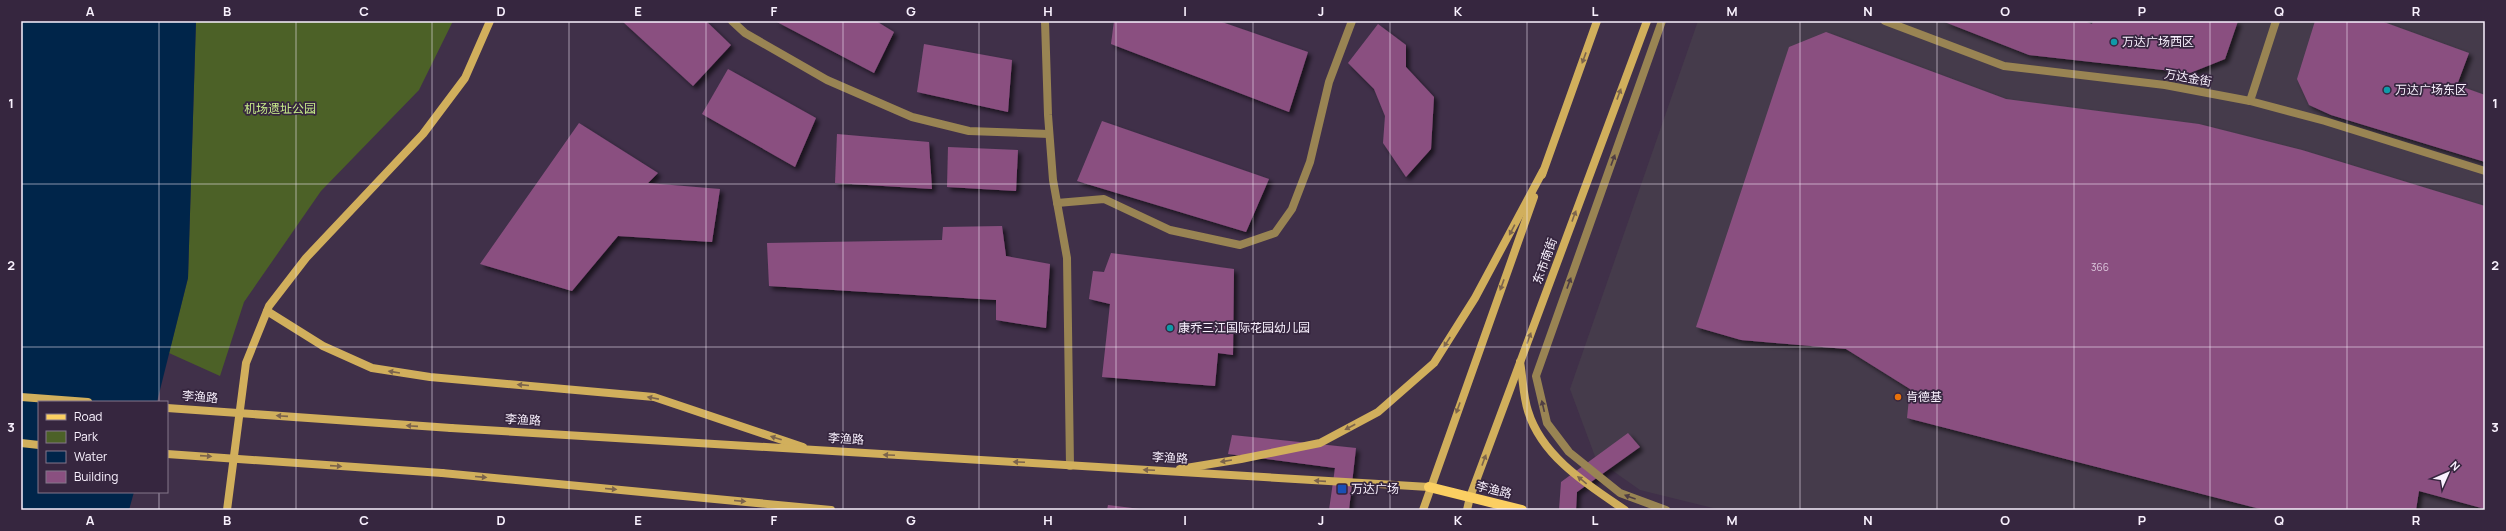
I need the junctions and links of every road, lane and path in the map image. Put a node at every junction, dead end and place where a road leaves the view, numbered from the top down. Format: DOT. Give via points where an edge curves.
graph roads {
  1 [pos="490,21"];
  2 [pos="732,21"];
  3 [pos="1045,21"];
  4 [pos="1352,21"];
  5 [pos="1597,21"];
  6 [pos="1647,21"];
  7 [pos="1662,21"];
  8 [pos="1885,21"];
  9 [pos="2276,21"];
  10 [pos="2250,101"];
  11 [pos="1049,134"];
  12 [pos="1543,171"];
  13 [pos="2485,171"];
  14 [pos="1057,203"];
  15 [pos="267,311"];
  16 [pos="1520,362"];
  17 [pos="21,397"];
  18 [pos="75,401"];
  19 [pos="168,408"];
  20 [pos="21,443"];
  21 [pos="38,445"];
  22 [pos="813,450"];
  23 [pos="168,454"];
  24 [pos="1070,466"];
  25 [pos="1164,471"];
  26 [pos="1429,487"];
  27 [pos="1470,497"];
  28 [pos="227,510"];
  29 [pos="831,510"];
  30 [pos="1422,510"];
  31 [pos="1467,510"];
  32 [pos="1522,510"];
  33 [pos="1625,510"];
  34 [pos="1666,510"];
  1 -- 15 [label="main road" via="465,78 423,134 306,258"];
  2 -- 11 [label="street" via="745,33 827,80 912,117 969,131"];
  3 -- 11 [label="street"];
  4 -- 14 [label="street" via="1329,82 1310,162 1295,202 1275,233 1240,245 1170,230 1104,199"];
  5 -- 12 [label="main road, one-way"];
  16 -- 6 [label="main road, 东市南街, one-way"];
  34 -- 7 [label="street, one-way" via="1620,493 1569,452 1547,423 1536,376"];
  8 -- 10 [label="street, 万达金街" via="2004,66 2165,85"];
  9 -- 10 [label="street"];
  10 -- 13 [label="street, 万达金街" via="2325,121"];
  11 -- 14 [label="street"];
  12 -- 25 [label="main road, one-way" via="1475,298 1434,363 1378,412 1320,443"];
  12 -- 26 [label="main road, one-way"];
  14 -- 24 [label="street" via="1067,258"];
  22 -- 15 [label="main road, one-way" via="654,397 430,377 372,368 323,346"];
  15 -- 28 [label="main road" via="246,363"];
  27 -- 16 [label="main road, 东市南街, one-way"];
  33 -- 16 [label="main road, one-way" via="1581,480 1542,440 1528,411"];
  17 -- 18 [label="main road"];
  22 -- 19 [label="main road, 李渔路, one-way, bridge"];
  20 -- 21 [label="main road"];
  24 -- 22 [label="main road, 李渔路, one-way"];
  23 -- 29 [label="main road, one-way, bridge" via="442,473"];
  25 -- 24 [label="main road, 李渔路, one-way"];
  26 -- 25 [label="main road, 李渔路, one-way"];
  26 -- 27 [label="main road, 李渔路"];
  26 -- 30 [label="main road"];
  27 -- 31 [label="main road, 东市南街"];
  27 -- 32 [label="main road, 李渔路"];
}
